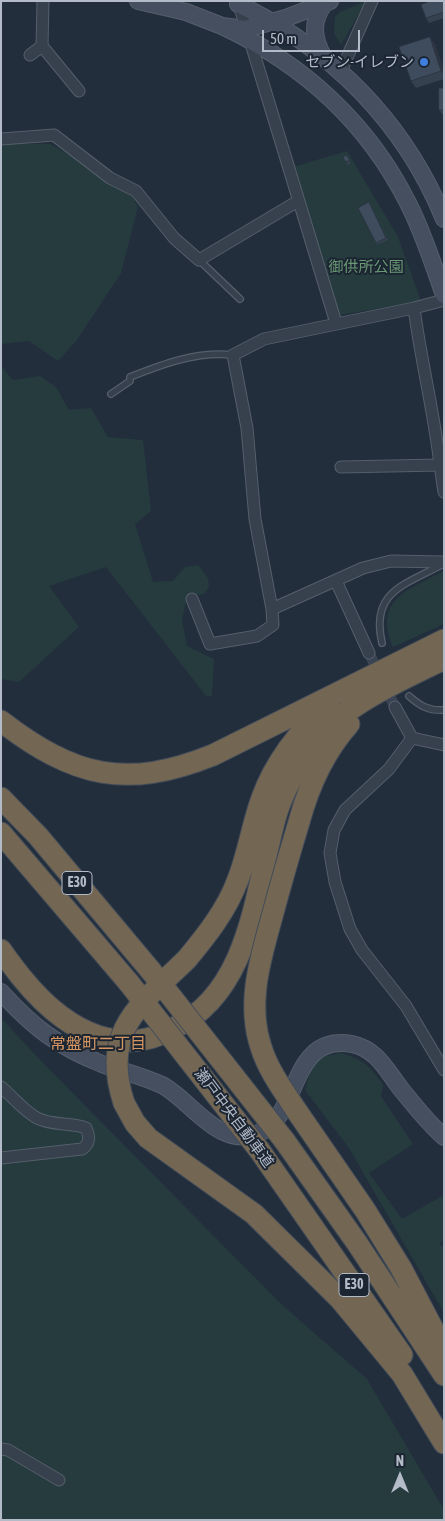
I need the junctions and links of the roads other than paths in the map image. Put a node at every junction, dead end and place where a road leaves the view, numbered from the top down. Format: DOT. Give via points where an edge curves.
graph roads {
  1 [pos="43,1"];
  2 [pos="138,1"];
  3 [pos="372,1"];
  4 [pos="236,2"];
  5 [pos="300,2"];
  6 [pos="328,2"];
  7 [pos="281,23"];
  8 [pos="246,33"];
  9 [pos="42,46"];
  10 [pos="30,55"];
  11 [pos="324,57"];
  12 [pos="341,71"];
  13 [pos="305,75"];
  14 [pos="79,91"];
  15 [pos="1,139"];
  16 [pos="298,201"];
  17 [pos="444,219"];
  18 [pos="198,260"];
  19 [pos="444,295"];
  20 [pos="240,299"];
  21 [pos="444,300"];
  22 [pos="414,308"];
  23 [pos="336,323"];
  24 [pos="233,355"];
  25 [pos="111,394"];
  26 [pos="442,465"];
  27 [pos="341,466"];
  28 [pos="444,492"];
  29 [pos="444,563"];
  30 [pos="336,582"];
  31 [pos="192,599"];
  32 [pos="272,608"];
  33 [pos="444,640"];
  34 [pos="382,642"];
  35 [pos="369,653"];
  36 [pos="444,659"];
  37 [pos="349,687"];
  38 [pos="374,695"];
  39 [pos="409,696"];
  40 [pos="395,707"];
  41 [pos="444,710"];
  42 [pos="1,721"];
  43 [pos="412,738"];
  44 [pos="444,745"];
  45 [pos="1,798"];
  46 [pos="1,833"];
  47 [pos="1,950"];
  48 [pos="1,992"];
  49 [pos="444,1070"];
  50 [pos="1,1087"];
  51 [pos="444,1137"];
  52 [pos="1,1158"];
  53 [pos="444,1350"];
  54 [pos="444,1375"];
  55 [pos="444,1421"];
  56 [pos="444,1443"];
  57 [pos="1,1448"];
  58 [pos="59,1480"];
  1 -- 9 [label="street"];
  2 -- 8 [label="main road" via="186,12"];
  3 -- 12 [label="street"];
  4 -- 5 [label="main road" via="272,10"];
  4 -- 7 [label="main road"];
  4 -- 8 [label="street"];
  5 -- 7 [label="main road"];
  6 -- 7 [label="main road"];
  6 -- 11 [label="main road" via="318,11 314,28"];
  7 -- 8 [label="main road"];
  7 -- 11 [label="main road"];
  7 -- 13 [label="main road" via="289,48"];
  8 -- 13 [label="main road"];
  8 -- 16 [label="street"];
  9 -- 10 [label="street"];
  9 -- 14 [label="street"];
  11 -- 12 [label="main road"];
  12 -- 17 [label="main road" via="392,126 419,169"];
  13 -- 19 [label="main road" via="365,134 396,180 421,231"];
  15 -- 18 [label="street" via="54,135 110,178 136,191 174,238"];
  16 -- 18 [label="street"];
  16 -- 23 [label="street"];
  18 -- 20 [label="lane"];
  21 -- 22 [label="street"];
  22 -- 23 [label="street"];
  22 -- 26 [label="street"];
  23 -- 24 [label="street" via="264,338"];
  24 -- 25 [label="lane" via="174,361 130,377 130,381"];
  24 -- 32 [label="street" via="247,428 255,519"];
  26 -- 27 [label="street"];
  26 -- 28 [label="street"];
  29 -- 30 [label="street" via="391,561 363,568"];
  29 -- 34 [label="lane" via="385,599 378,625"];
  30 -- 32 [label="street"];
  30 -- 35 [label="street"];
  31 -- 32 [label="street" via="210,644 257,636 272,625"];
  33 -- 37 [label="highway"];
  36 -- 38 [label="highway"];
  37 -- 42 [label="highway" via="213,755 150,774 104,772 63,761 44,752"];
  37 -- 56 [label="highway, bridge" via="312,720 286,751 262,799 237,883 220,914 187,959 134,1012 121,1032 116,1058 117,1082 134,1123 148,1138 254,1214 340,1299 402,1374"];
  38 -- 47 [label="highway" via="339,719 308,749 275,817 240,953 217,994 204,1009 155,1038 134,1042 96,1036 56,1013 36,995"];
  38 -- 53 [label="highway, bridge" via="342,731 314,776 262,950 254,1002 260,1047 271,1072 360,1202 401,1268"];
  39 -- 41 [label="lane" via="420,706"];
  40 -- 43 [label="street"];
  43 -- 44 [label="street"];
  43 -- 49 [label="street" via="389,770 346,810 334,830 330,853 350,930 406,1006"];
  45 -- 54 [label="highway, 瀬戸中央自動車道 / E30, bridge" via="38,836 151,971 284,1140"];
  46 -- 55 [label="highway, 瀬戸中央自動車道 / E30, bridge" via="129,982 260,1151 402,1354"];
  48 -- 51 [label="main road" via="42,1033 101,1063 163,1086 223,1132 247,1136 268,1128 277,1119 305,1064 326,1046 339,1043 366,1049 378,1058"];
  50 -- 52 [label="street" via="37,1118 86,1128 89,1139 82,1150"];
  57 -- 58 [label="street"];
}
